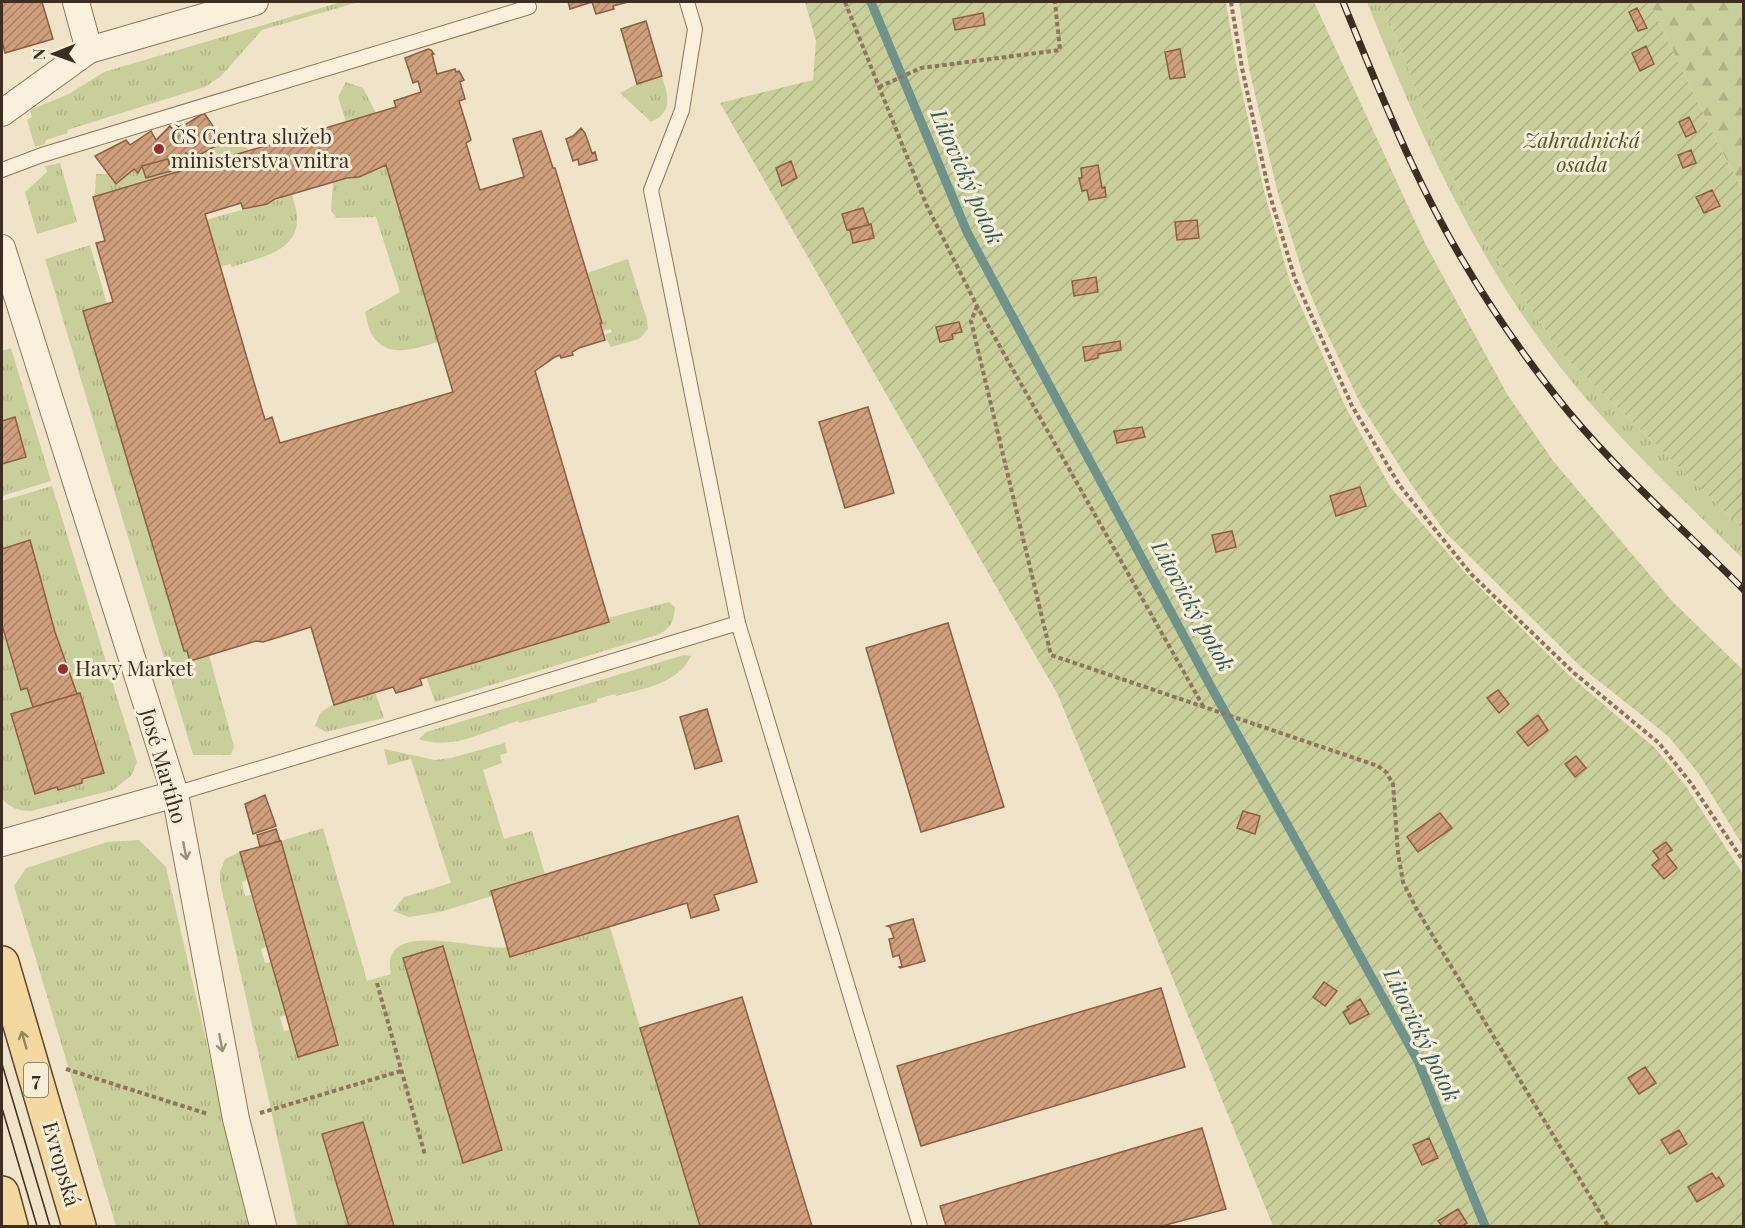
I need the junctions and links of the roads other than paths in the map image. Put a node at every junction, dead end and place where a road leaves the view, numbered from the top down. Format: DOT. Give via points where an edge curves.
graph roads {
  1 [pos="76,2"];
  2 [pos="255,2"];
  3 [pos="687,2"];
  4 [pos="529,7"];
  5 [pos="89,50"];
  6 [pos="2,113"];
  7 [pos="2,170"];
  8 [pos="2,248"];
  9 [pos="738,623"];
  10 [pos="175,794"];
  11 [pos="2,843"];
  12 [pos="2,963"];
  13 [pos="2,1193"];
  14 [pos="12,1227"];
  15 [pos="79,1227"];
  16 [pos="263,1227"];
  17 [pos="920,1227"];
  1 -- 5 [label="street"];
  2 -- 5 [label="street"];
  3 -- 9 [label="lane" via="695,29 682,110 651,190"];
  4 -- 7 [label="lane"];
  5 -- 6 [label="street"];
  8 -- 10 [label="street, José Martího"];
  9 -- 10 [label="lane"];
  9 -- 17 [label="lane"];
  10 -- 11 [label="street"];
  10 -- 16 [label="street, José Martího, one-way" via="236,1119"];
  15 -- 12 [label="main road, Evropská / 7, one-way"];
  13 -- 14 [label="main road"];
}
